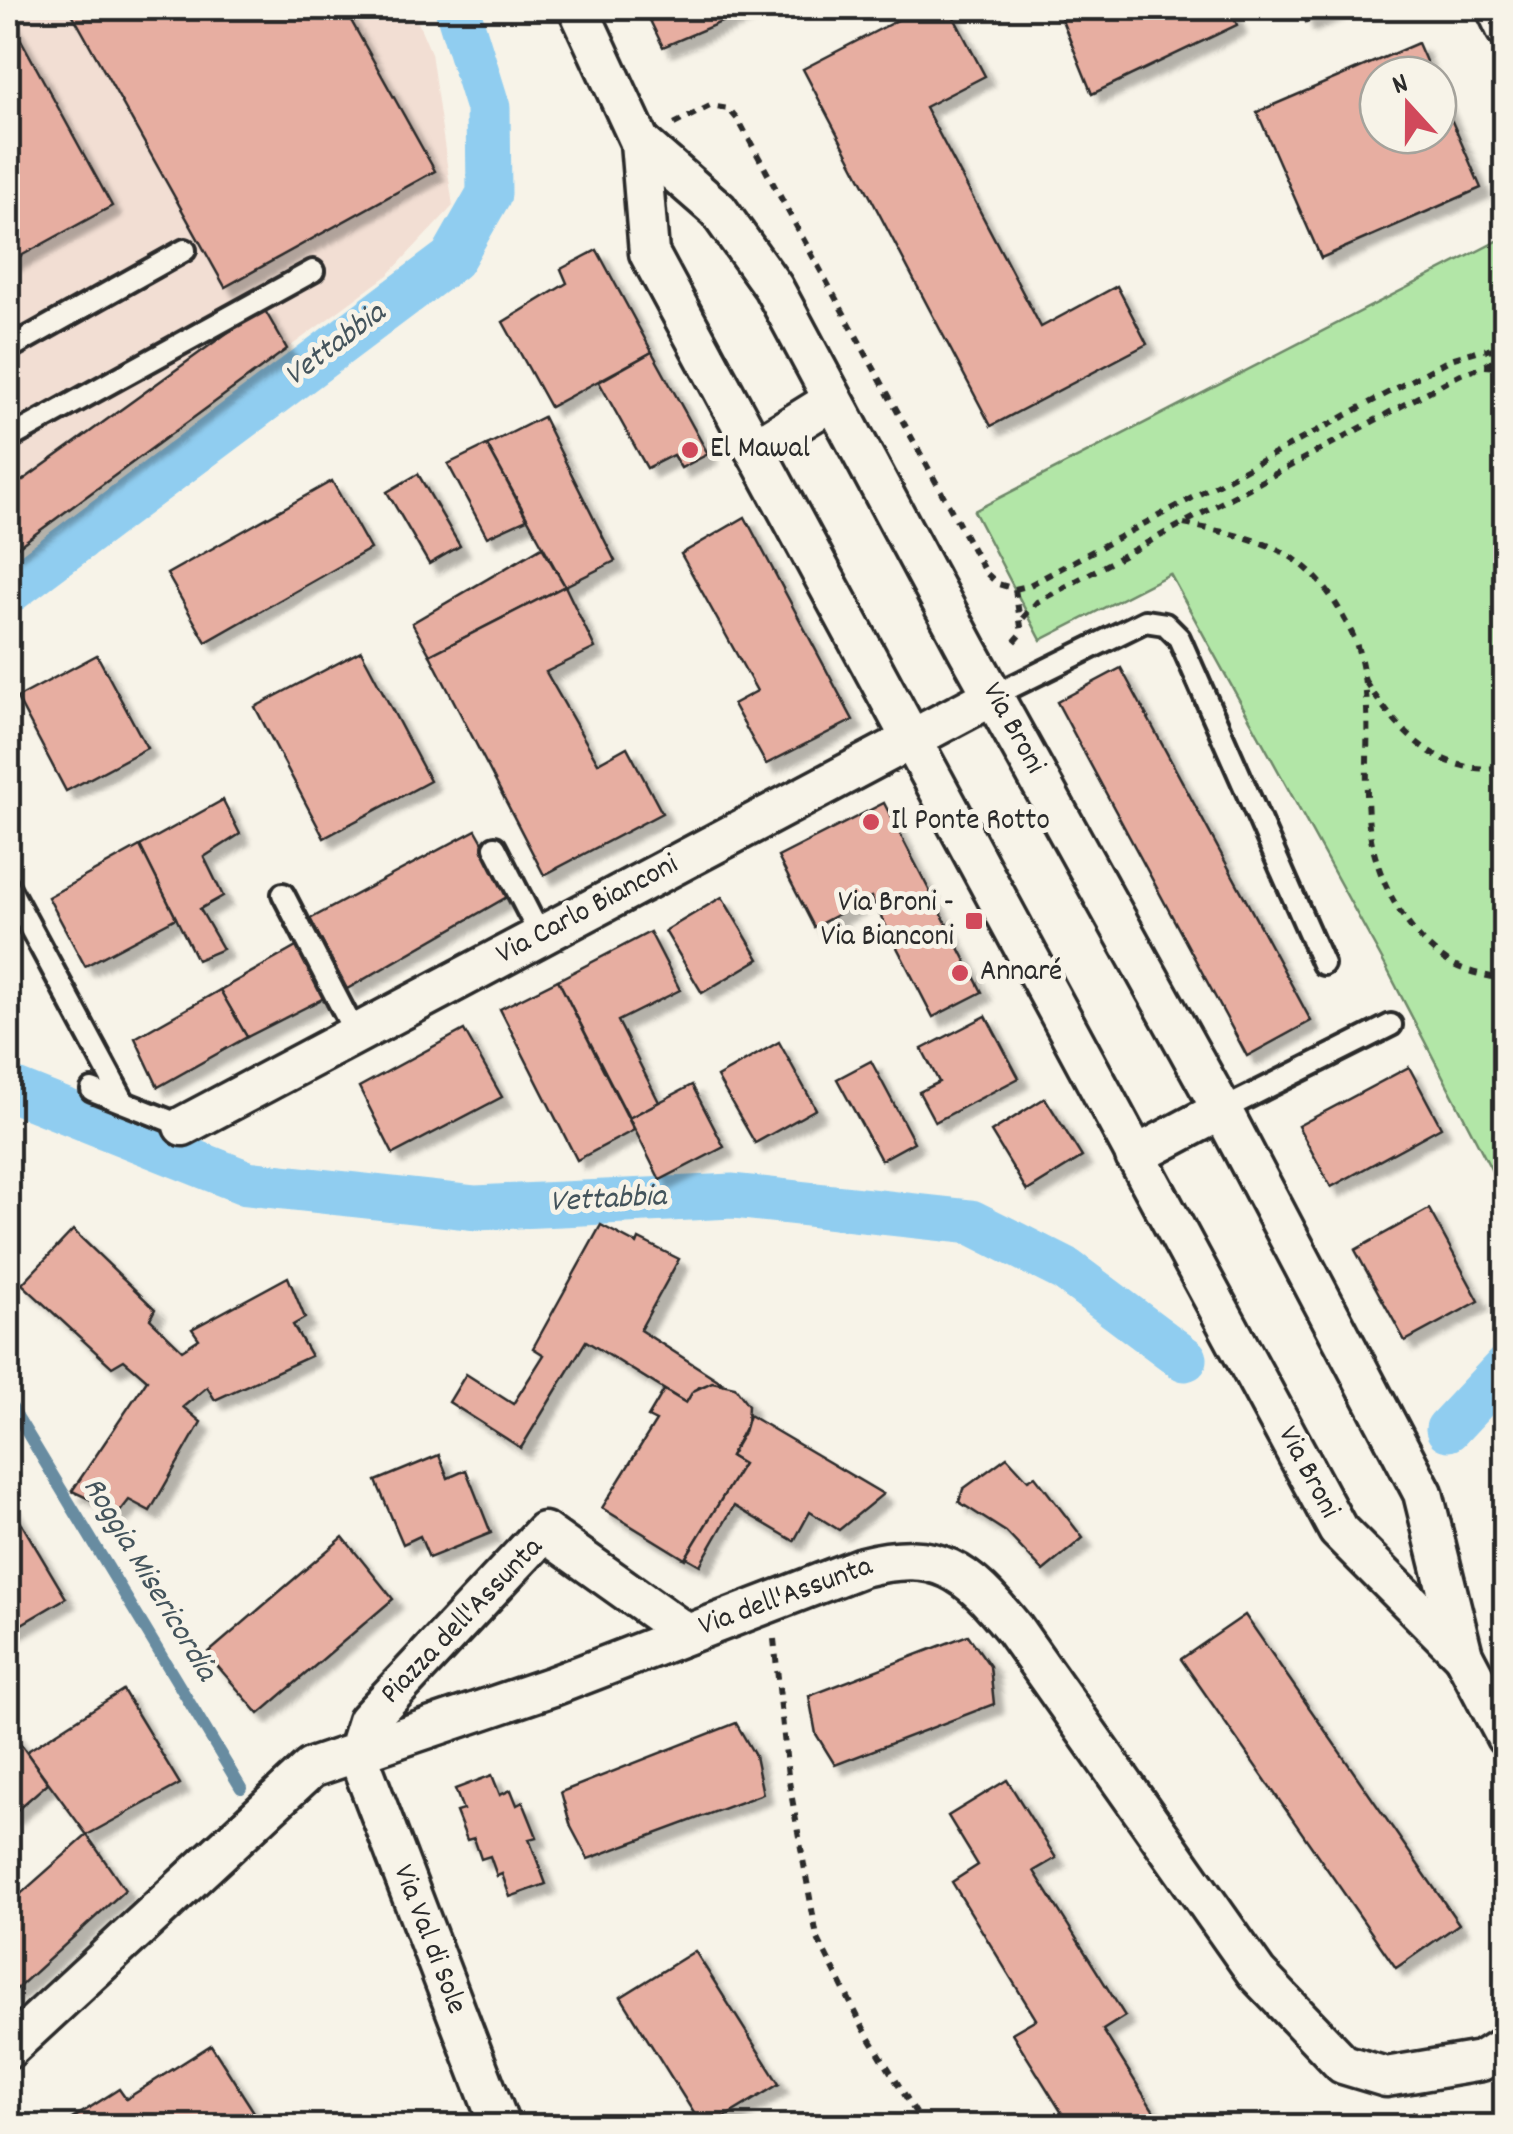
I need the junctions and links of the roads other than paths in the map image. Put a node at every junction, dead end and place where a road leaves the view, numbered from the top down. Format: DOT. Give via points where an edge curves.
graph roads {
  1 [pos="578,8"];
  2 [pos="1496,8"];
  3 [pos="1506,28"];
  4 [pos="640,142"];
  5 [pos="186,250"];
  6 [pos="313,271"];
  7 [pos="8,349"];
  8 [pos="833,400"];
  9 [pos="8,439"];
  10 [pos="754,449"];
  11 [pos="993,696"];
  12 [pos="910,738"];
  13 [pos="495,847"];
  14 [pos="8,886"];
  15 [pos="283,894"];
  16 [pos="541,937"];
  17 [pos="1324,964"];
  18 [pos="1391,1025"];
  19 [pos="354,1033"];
  20 [pos="92,1090"];
  21 [pos="124,1102"];
  22 [pos="1222,1110"];
  23 [pos="183,1126"];
  24 [pos="1135,1156"];
  25 [pos="687,1634"];
  26 [pos="1463,1654"];
  27 [pos="1506,1737"];
  28 [pos="356,1753"];
  29 [pos="1506,2045"];
  30 [pos="8,2049"];
  31 [pos="500,2126"];
  1 -- 4 [label="street, Via Broni"];
  2 -- 3 [label="street"];
  4 -- 8 [label="street, Via Broni" via="718,210 773,286"];
  4 -- 10 [label="street, Via Broni" via="646,247"];
  5 -- 7 [label="lane"];
  6 -- 9 [label="lane"];
  8 -- 10 [label="street"];
  8 -- 11 [label="street, Via Broni"];
  10 -- 12 [label="street, Via Broni"];
  11 -- 12 [label="street, Via Carlo Bianconi"];
  11 -- 17 [label="lane" via="1145,621 1164,624 1179,638"];
  11 -- 22 [label="street, Via Broni"];
  12 -- 16 [label="street, Via Carlo Bianconi"];
  12 -- 24 [label="street, Via Broni"];
  13 -- 16 [label="lane"];
  14 -- 21 [label="lane"];
  15 -- 19 [label="lane"];
  16 -- 19 [label="street, Via Carlo Bianconi"];
  18 -- 22 [label="lane"];
  19 -- 23 [label="street, Via Carlo Bianconi"];
  20 -- 21 [label="lane"];
  21 -- 23 [label="lane"];
  22 -- 24 [label="street"];
  22 -- 26 [label="street, Via Broni" via="1423,1493"];
  24 -- 26 [label="street, Via Broni" via="1338,1530"];
  25 -- 28 [label="street, Via dell'Assunta"];
  25 -- 28 [label="street, Piazza dell'Assunta" via="544,1532 368,1721"];
  25 -- 29 [label="street, Via dell'Assunta" via="883,1562 920,1560 951,1570 977,1586 1014,1629 1258,1974 1343,2064 1386,2077 1481,2061"];
  26 -- 27 [label="street, Via Broni"];
  28 -- 30 [label="street, Via dell'Assunta" via="312,1768"];
  28 -- 31 [label="street, Via Val di Sole"];
}
